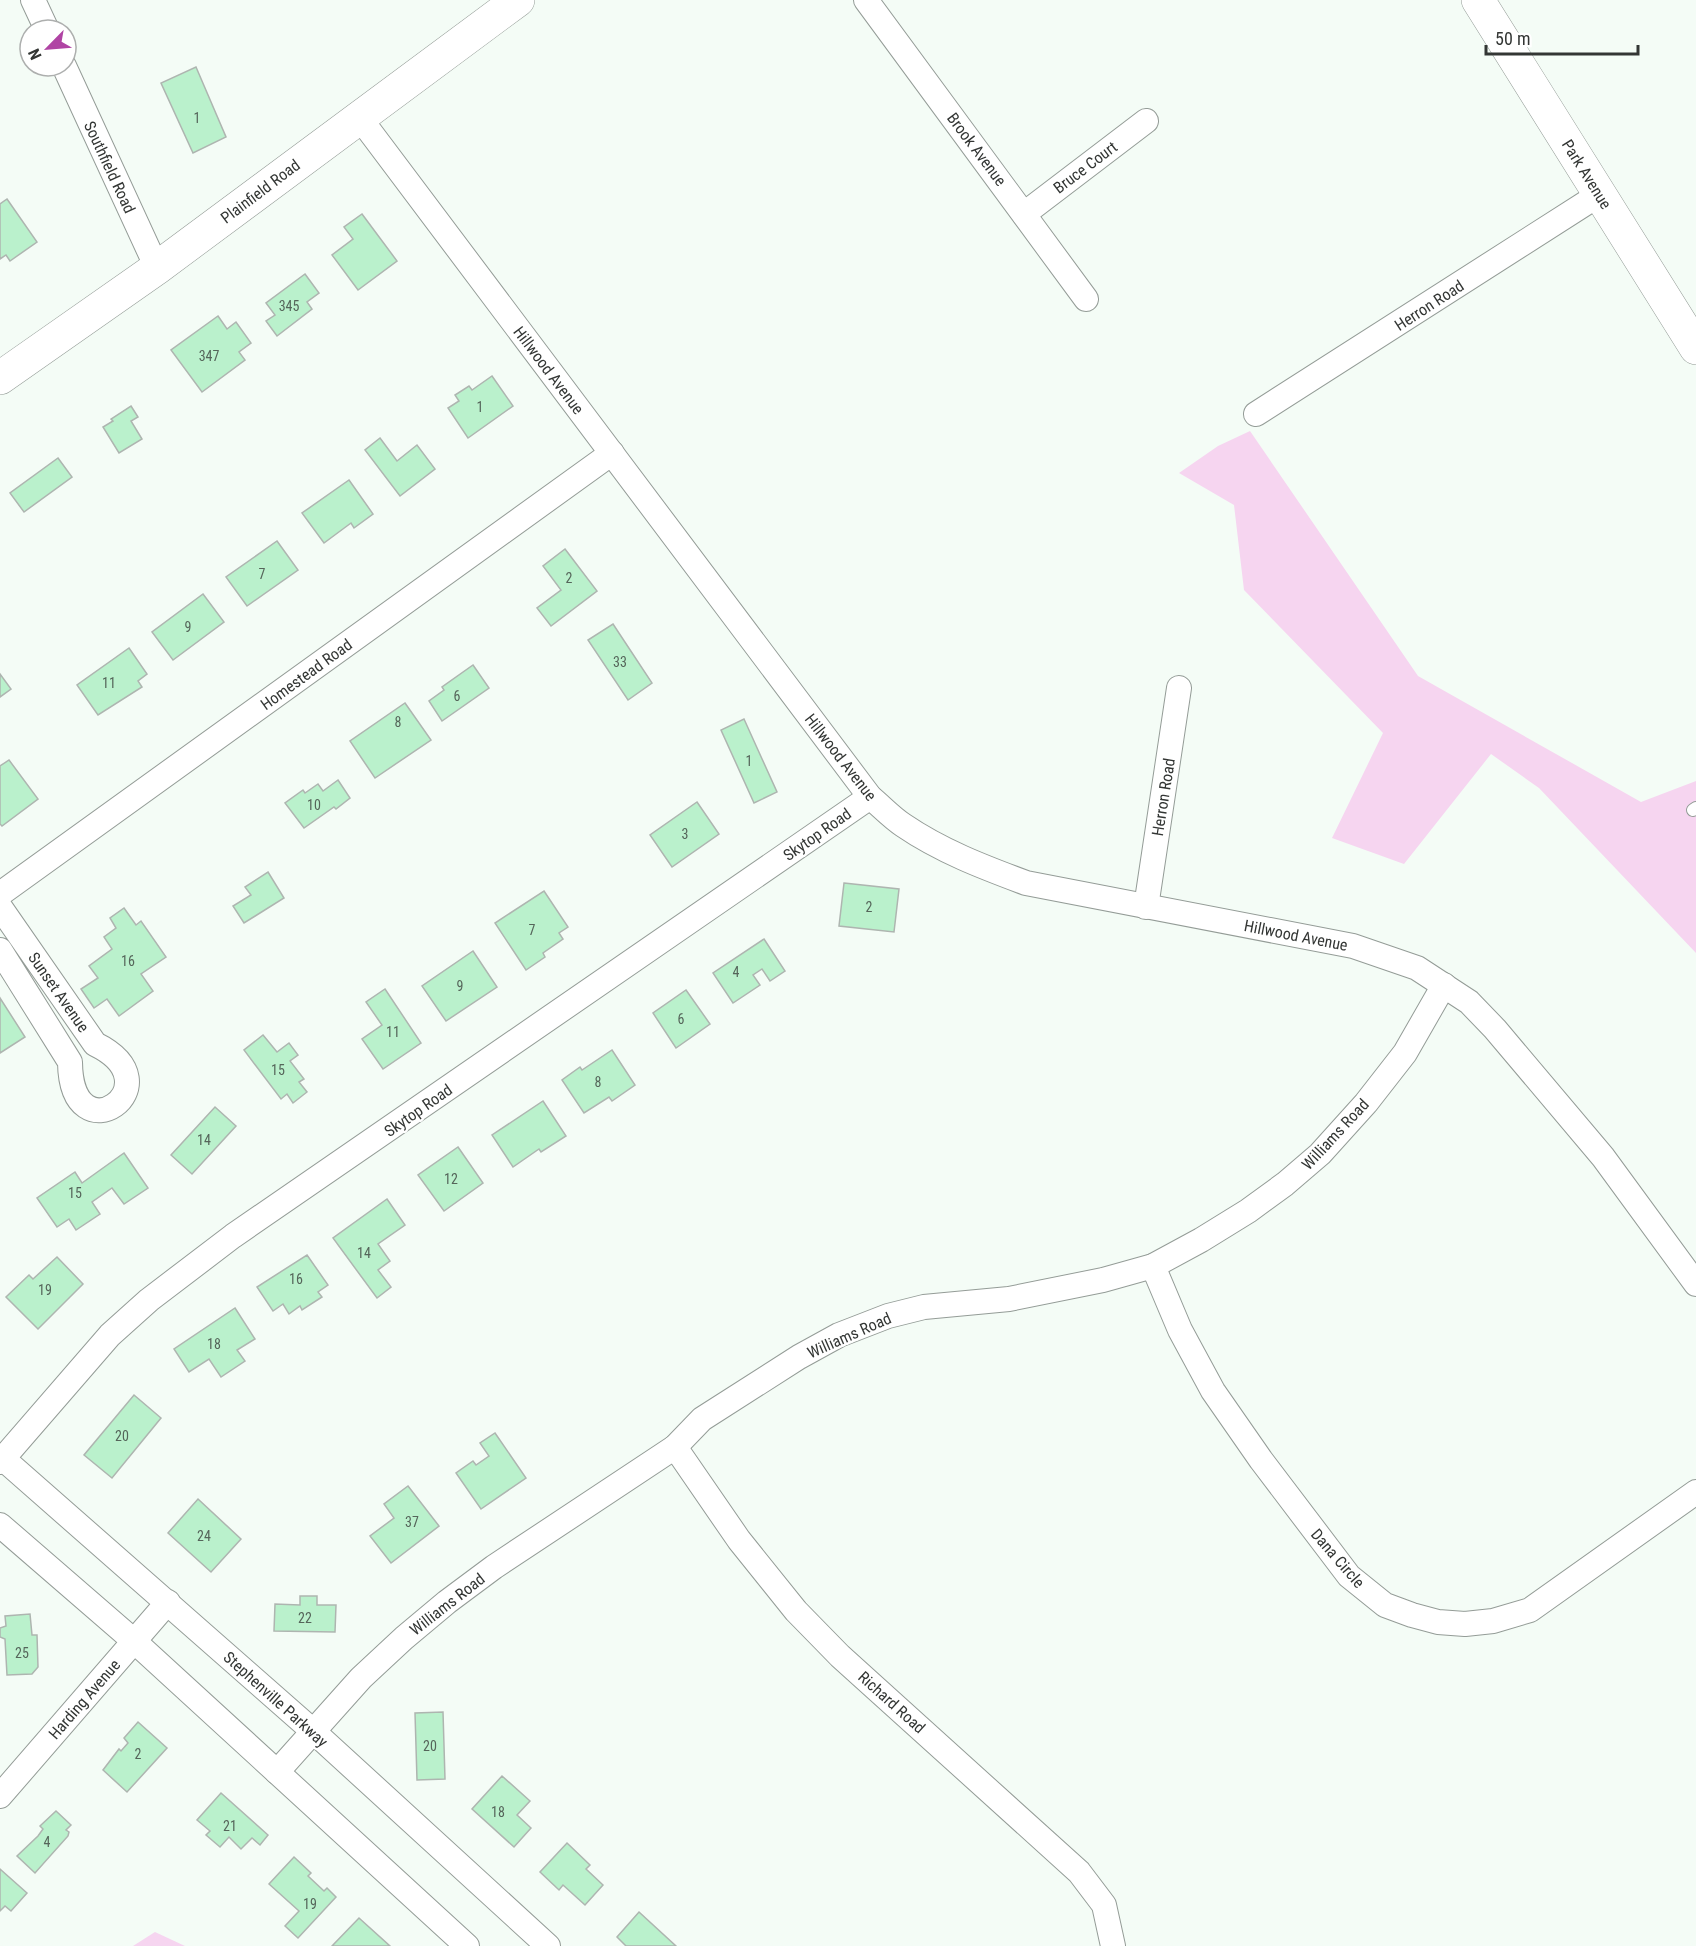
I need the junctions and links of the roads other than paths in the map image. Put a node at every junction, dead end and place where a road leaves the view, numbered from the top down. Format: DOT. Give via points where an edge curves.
graph roads {
  1 [pos="33,0"];
  2 [pos="518,0"];
  3 [pos="866,0"];
  4 [pos="1478,0"];
  5 [pos="41,18"];
  6 [pos="70,78"];
  7 [pos="359,117"];
  8 [pos="1146,121"];
  9 [pos="1600,194"];
  10 [pos="1024,214"];
  11 [pos="157,268"];
  12 [pos="1086,299"];
  13 [pos="1696,348"];
  14 [pos="0,378"];
  15 [pos="1256,414"];
  16 [pos="612,453"];
  17 [pos="1179,688"];
  18 [pos="870,797"];
  19 [pos="0,894"];
  20 [pos="1146,906"];
  21 [pos="0,907"];
  22 [pos="0,950"];
  23 [pos="1444,985"];
  24 [pos="1153,1266"];
  25 [pos="1696,1284"];
  26 [pos="675,1448"];
  27 [pos="1,1459"];
  28 [pos="1696,1492"];
  29 [pos="0,1525"];
  30 [pos="168,1602"];
  31 [pos="134,1641"];
  32 [pos="314,1732"];
  33 [pos="277,1772"];
  34 [pos="0,1796"];
  35 [pos="467,1946"];
  36 [pos="548,1946"];
  37 [pos="1113,1946"];
  1 -- 5 [label="street"];
  2 -- 7 [label="street, Plainfield Road"];
  3 -- 10 [label="street, Brook Avenue"];
  4 -- 9 [label="street, Park Avenue"];
  6 -- 11 [label="street, Southfield Road"];
  7 -- 11 [label="street, Plainfield Road"];
  7 -- 16 [label="street, Hillwood Avenue"];
  8 -- 10 [label="street, Bruce Court"];
  9 -- 13 [label="street, Park Avenue"];
  9 -- 15 [label="street, Herron Road"];
  10 -- 12 [label="street, Brook Avenue"];
  11 -- 14 [label="street, Plainfield Road"];
  16 -- 18 [label="street, Hillwood Avenue"];
  16 -- 19 [label="street, Homestead Road"];
  17 -- 20 [label="street, Herron Road"];
  18 -- 20 [label="street, Hillwood Avenue" via="928,841 983,867 1026,883"];
  18 -- 27 [label="street, Skytop Road" via="233,1236 110,1335"];
  20 -- 23 [label="street, Hillwood Avenue" via="1353,946 1417,968"];
  21 -- 22 [label="street, Sunset Avenue" via="95,1044 121,1063 127,1080 126,1092 114,1107 92,1109 77,1097 70,1062"];
  23 -- 24 [label="street, Williams Road" via="1405,1053 1320,1154 1248,1211"];
  23 -- 25 [label="street, Hillwood Avenue" via="1469,1002 1496,1029 1603,1157"];
  24 -- 26 [label="street, Williams Road" via="1009,1299 924,1306 888,1316 839,1335 799,1357 702,1419"];
  24 -- 28 [label="street, Dana Circle" via="1180,1330 1220,1401 1349,1576 1385,1605 1412,1616 1465,1624 1530,1610"];
  26 -- 32 [label="street, Williams Road" via="447,1602 361,1678"];
  26 -- 37 [label="street, Richard Road" via="739,1540 796,1611 840,1656 1078,1872 1104,1905"];
  27 -- 30 [label="street, Stephenville Parkway"];
  29 -- 31 [label="street"];
  30 -- 31 [label="street, Harding Avenue"];
  30 -- 32 [label="street, Stephenville Parkway"];
  31 -- 33 [label="street"];
  31 -- 34 [label="street, Harding Avenue"];
  32 -- 33 [label="street, Williams Road"];
  32 -- 36 [label="street, Stephenville Parkway"];
  33 -- 35 [label="street"];
}
